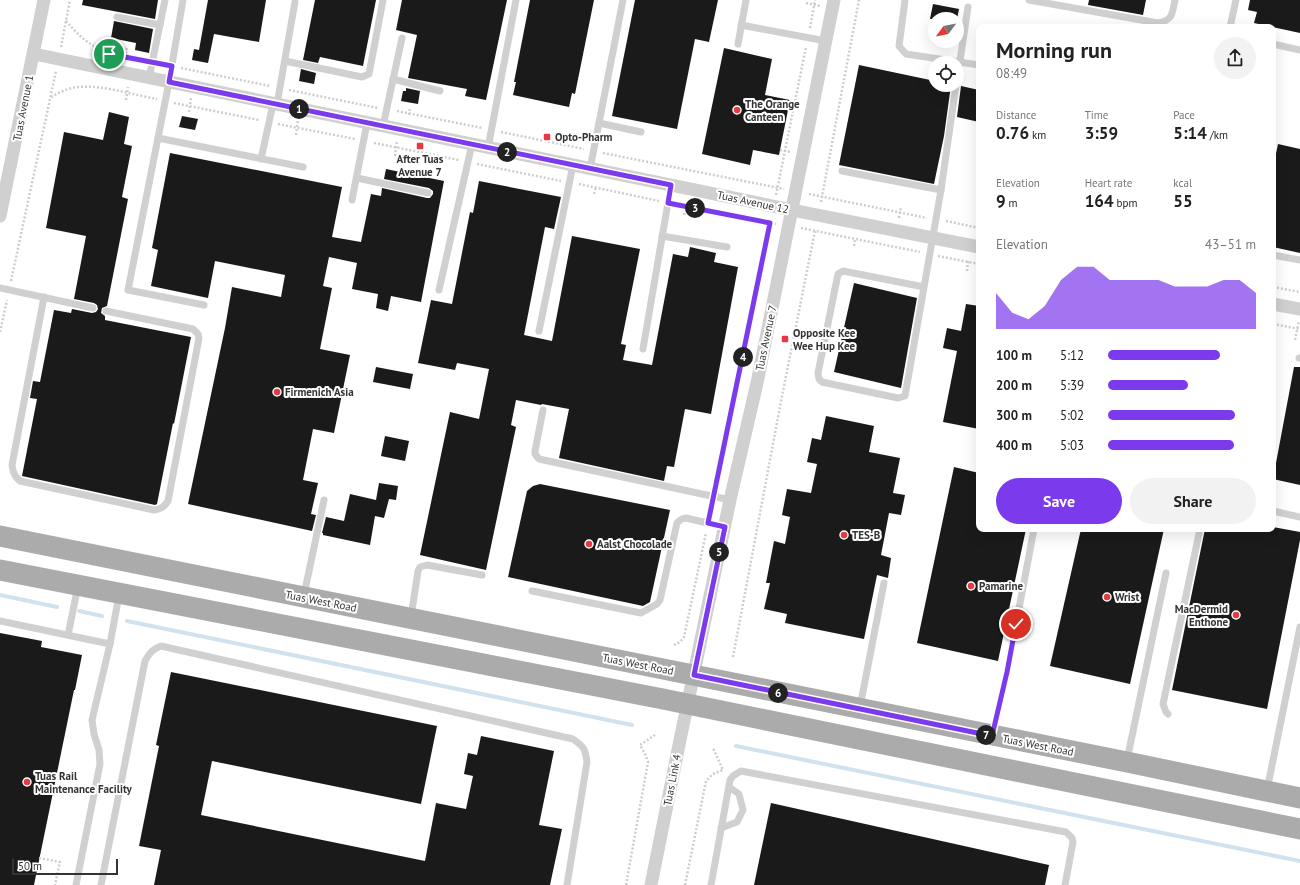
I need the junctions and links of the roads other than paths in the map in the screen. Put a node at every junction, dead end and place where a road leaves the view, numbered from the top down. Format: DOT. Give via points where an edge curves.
graph roads {
  1 [pos="44,0"];
  2 [pos="165,0"];
  3 [pos="183,0"];
  4 [pos="383,0"];
  5 [pos="516,0"];
  6 [pos="623,0"];
  7 [pos="746,0"];
  8 [pos="834,0"];
  9 [pos="905,0"];
  10 [pos="1029,0"];
  11 [pos="1175,0"];
  12 [pos="1236,0"];
  13 [pos="295,2"];
  14 [pos="968,7"];
  15 [pos="117,17"];
  16 [pos="1231,24"];
  17 [pos="160,25"];
  18 [pos="741,25"];
  19 [pos="402,38"];
  20 [pos="826,41"];
  21 [pos="738,44"];
  22 [pos="1276,45"];
  23 [pos="1300,50"];
  24 [pos="34,54"];
  25 [pos="961,56"];
  26 [pos="928,57"];
  27 [pos="285,61"];
  28 [pos="964,63"];
  29 [pos="976,65"];
  30 [pos="149,78"];
  31 [pos="393,79"];
  32 [pos="169,82"];
  33 [pos="440,91"];
  34 [pos="955,92"];
  35 [pos="275,104"];
  36 [pos="367,123"];
  37 [pos="598,123"];
  38 [pos="383,126"];
  39 [pos="641,132"];
  40 [pos="158,138"];
  41 [pos="472,144"];
  42 [pos="488,148"];
  43 [pos="261,159"];
  44 [pos="573,165"];
  45 [pos="303,167"];
  46 [pos="590,168"];
  47 [pos="842,171"];
  48 [pos="357,178"];
  49 [pos="671,185"];
  50 [pos="941,190"];
  51 [pos="428,192"];
  52 [pos="352,200"];
  53 [pos="792,210"];
  54 [pos="0,216"];
  55 [pos="662,236"];
  56 [pos="932,237"];
  57 [pos="976,245"];
  58 [pos="727,247"];
  59 [pos="1276,256"];
  60 [pos="1300,260"];
  61 [pos="924,287"];
  62 [pos="0,288"];
  63 [pos="439,290"];
  64 [pos="44,298"];
  65 [pos="1276,305"];
  66 [pos="204,306"];
  67 [pos="93,308"];
  68 [pos="106,311"];
  69 [pos="1299,315"];
  70 [pos="538,331"];
  71 [pos="643,349"];
  72 [pos="543,410"];
  73 [pos="324,500"];
  74 [pos="730,500"];
  75 [pos="1276,513"];
  76 [pos="1300,517"];
  77 [pos="725,527"];
  78 [pos="1033,532"];
  79 [pos="1199,532"];
  80 [pos="0,536"];
  81 [pos="0,570"];
  82 [pos="1166,573"];
  83 [pos="482,575"];
  84 [pos="884,582"];
  85 [pos="78,585"];
  86 [pos="532,591"];
  87 [pos="119,593"];
  88 [pos="303,598"];
  89 [pos="411,619"];
  90 [pos="0,621"];
  91 [pos="1300,627"];
  92 [pos="68,635"];
  93 [pos="110,644"];
  94 [pos="694,675"];
  95 [pos="687,704"];
  96 [pos="859,709"];
  97 [pos="1168,714"];
  98 [pos="992,736"];
  99 [pos="1127,762"];
  100 [pos="729,787"];
  101 [pos="1267,792"];
  102 [pos="1300,798"];
  103 [pos="722,828"];
  104 [pos="1300,829"];
  105 [pos="76,885"];
  106 [pos="101,885"];
  107 [pos="567,885"];
  108 [pos="651,885"];
  109 [pos="711,885"];
  110 [pos="1065,885"];
  1 -- 24 [label="street, Tuas Avenue 1"];
  2 -- 17 [label="lane"];
  3 -- 32 [label="lane"];
  4 -- 27 [label="lane" via="369,74 366,76"];
  5 -- 42 [label="lane"];
  6 -- 37 [label="lane"];
  7 -- 18 [label="lane"];
  8 -- 20 [label="street, Tuas Avenue 7"];
  9 -- 26 [label="lane" via="899,46 906,54"];
  10 -- 11 [label="lane" via="1158,23 1172,16"];
  12 -- 16 [label="lane"];
  13 -- 27 [label="lane"];
  14 -- 25 [label="lane"];
  15 -- 17 [label="lane"];
  17 -- 30 [label="lane"];
  18 -- 20 [label="lane"];
  18 -- 21 [label="lane"];
  19 -- 31 [label="lane"];
  20 -- 53 [label="street, Tuas Avenue 7"];
  22 -- 23 [label="lane"];
  24 -- 30 [label="street, Tuas Avenue 12"];
  24 -- 54 [label="street, Tuas Avenue 1"];
  27 -- 35 [label="lane"];
  28 -- 29 [label="lane"];
  30 -- 32 [label="street, Tuas Avenue 12"];
  31 -- 33 [label="lane"];
  31 -- 38 [label="lane"];
  32 -- 35 [label="street, Tuas Avenue 12"];
  32 -- 40 [label="lane"];
  34 -- 50 [label="lane"];
  35 -- 36 [label="street, Tuas Avenue 12"];
  35 -- 43 [label="lane"];
  36 -- 38 [label="street, Tuas Avenue 12"];
  36 -- 48 [label="lane"];
  37 -- 39 [label="lane"];
  37 -- 46 [label="lane"];
  38 -- 41 [label="street, Tuas Avenue 12"];
  40 -- 43 [label="lane"];
  40 -- 66 [label="lane" via="128,290"];
  41 -- 42 [label="street, Tuas Avenue 12"];
  41 -- 63 [label="lane"];
  42 -- 44 [label="street, Tuas Avenue 12"];
  43 -- 45 [label="lane"];
  44 -- 46 [label="street, Tuas Avenue 12"];
  44 -- 70 [label="lane"];
  46 -- 49 [label="street, Tuas Avenue 12"];
  47 -- 50 [label="lane"];
  48 -- 51 [label="lane"];
  48 -- 52 [label="lane"];
  49 -- 53 [label="street, Tuas Avenue 12"];
  49 -- 55 [label="lane"];
  50 -- 56 [label="lane"];
  53 -- 56 [label="street, Tuas Avenue 12"];
  53 -- 74 [label="street, Tuas Avenue 7"];
  55 -- 58 [label="lane"];
  55 -- 71 [label="lane"];
  56 -- 57 [label="street, Tuas Avenue 12"];
  56 -- 61 [label="lane"];
  59 -- 60 [label="lane"];
  61 -- 61 [label="lane" via="843,271 838,274 818,373 819,379 822,382 898,398 904,396"];
  62 -- 64 [label="lane"];
  64 -- 67 [label="lane"];
  64 -- 68 [label="lane" via="12,465 16,478 20,481 154,510 160,509 168,501 198,334 193,329"];
  65 -- 69 [label="street"];
  72 -- 74 [label="lane" via="535,451 540,459"];
  73 -- 88 [label="lane"];
  74 -- 77 [label="street, Tuas Avenue 7"];
  75 -- 76 [label="lane"];
  77 -- 86 [label="lane" via="686,518 677,523 660,600 641,613"];
  77 -- 94 [label="street, Tuas Avenue 7"];
  78 -- 98 [label="lane"];
  79 -- 97 [label="lane" via="1163,704"];
  80 -- 88 [label="main road, Tuas West Road"];
  81 -- 85 [label="main road"];
  82 -- 99 [label="lane"];
  83 -- 89 [label="lane" via="427,565 420,567"];
  84 -- 96 [label="lane"];
  85 -- 87 [label="main road"];
  85 -- 92 [label="lane"];
  87 -- 93 [label="lane"];
  87 -- 95 [label="main road"];
  88 -- 89 [label="main road, Tuas West Road"];
  89 -- 94 [label="main road, Tuas West Road"];
  90 -- 92 [label="lane"];
  91 -- 101 [label="lane"];
  92 -- 93 [label="lane"];
  93 -- 105 [label="lane" via="92,720 100,764"];
  94 -- 95 [label="street, Tuas Link 4"];
  94 -- 96 [label="main road, Tuas West Road"];
  95 -- 104 [label="main road"];
  95 -- 108 [label="street, Tuas Link 4"];
  96 -- 98 [label="main road, Tuas West Road"];
  98 -- 99 [label="main road, Tuas West Road"];
  99 -- 101 [label="main road, Tuas West Road"];
  100 -- 103 [label="lane"];
  100 -- 103 [label="lane" via="739,794 743,810 737,822"];
  100 -- 110 [label="lane" via="732,776 742,772 1066,832 1073,842"];
  101 -- 102 [label="main road, Tuas West Road"];
  103 -- 109 [label="lane"];
  106 -- 107 [label="lane" via="145,661 154,648 161,646 573,739 585,751 587,762"];
}
